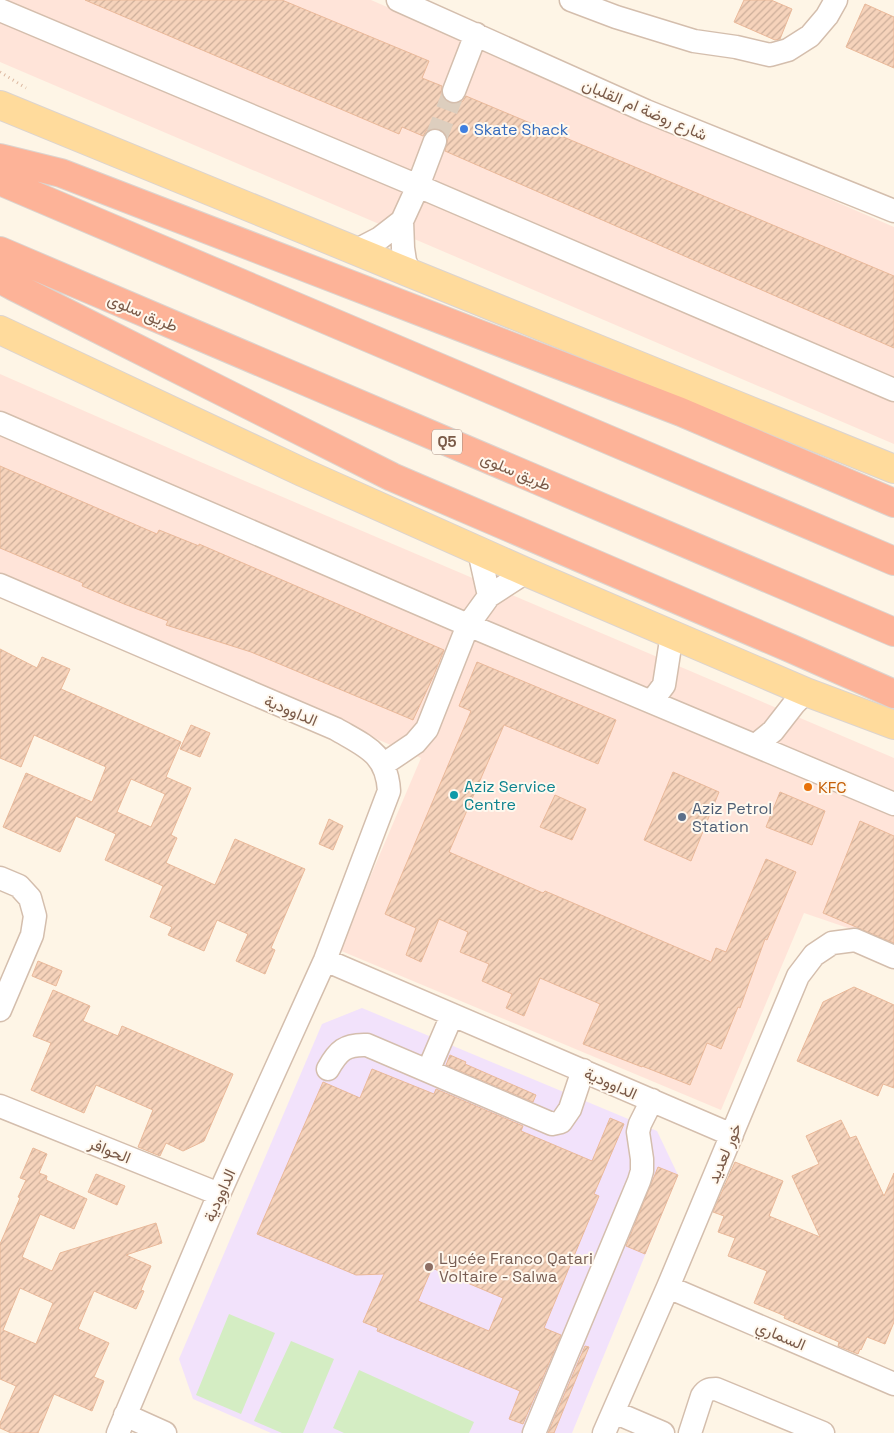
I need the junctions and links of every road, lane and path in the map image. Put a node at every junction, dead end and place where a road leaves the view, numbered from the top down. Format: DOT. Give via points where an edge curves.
graph roads {
  1 [pos="398,0"];
  2 [pos="571,0"];
  3 [pos="836,0"];
  4 [pos="0,10"];
  5 [pos="476,34"];
  6 [pos="454,91"];
  7 [pos="0,105"];
  8 [pos="435,141"];
  9 [pos="0,158"];
  10 [pos="0,181"];
  11 [pos="418,186"];
  12 [pos="894,211"];
  13 [pos="402,221"];
  14 [pos="0,251"];
  15 [pos="355,251"];
  16 [pos="410,273"];
  17 [pos="0,278"];
  18 [pos="0,330"];
  19 [pos="894,390"];
  20 [pos="0,423"];
  21 [pos="894,469"];
  22 [pos="894,503"];
  23 [pos="479,551"];
  24 [pos="894,561"];
  25 [pos="526,572"];
  26 [pos="0,585"];
  27 [pos="489,596"];
  28 [pos="468,625"];
  29 [pos="894,632"];
  30 [pos="672,634"];
  31 [pos="806,692"];
  32 [pos="894,694"];
  33 [pos="652,701"];
  34 [pos="894,725"];
  35 [pos="756,745"];
  36 [pos="384,764"];
  37 [pos="894,804"];
  38 [pos="0,878"];
  39 [pos="894,957"];
  40 [pos="325,960"];
  41 [pos="0,1010"];
  42 [pos="452,1015"];
  43 [pos="328,1069"];
  44 [pos="583,1070"];
  45 [pos="428,1071"];
  46 [pos="652,1100"];
  47 [pos="0,1106"];
  48 [pos="732,1135"];
  49 [pos="219,1194"];
  50 [pos="668,1287"];
  51 [pos="894,1384"];
  52 [pos="614,1412"];
  53 [pos="121,1424"];
  54 [pos="165,1433"];
  55 [pos="534,1433"];
  56 [pos="604,1433"];
  57 [pos="663,1433"];
  58 [pos="690,1433"];
  59 [pos="824,1433"];
  1 -- 5 [label="street, شارع روضة ام القلبان"];
  2 -- 3 [label="street" via="694,41 770,55 788,50 810,36"];
  4 -- 11 [label="street"];
  5 -- 6 [label="street"];
  5 -- 12 [label="street, شارع روضة ام القلبان" via="646,111"];
  7 -- 15 [label="main road"];
  8 -- 11 [label="street"];
  9 -- 22 [label="highway" via="61,173 662,405"];
  10 -- 24 [label="highway"];
  11 -- 13 [label="street"];
  11 -- 19 [label="street"];
  13 -- 15 [label="street"];
  13 -- 16 [label="street" via="403,248"];
  14 -- 29 [label="highway, طريق سلوى / Q5"];
  15 -- 16 [label="main road"];
  16 -- 21 [label="main road"];
  17 -- 32 [label="highway" via="392,477"];
  18 -- 23 [label="main road"];
  20 -- 28 [label="street"];
  23 -- 25 [label="main road"];
  23 -- 27 [label="street"];
  25 -- 27 [label="street"];
  25 -- 30 [label="main road"];
  26 -- 36 [label="street, الداوودية" via="336,729 369,748"];
  27 -- 28 [label="street"];
  28 -- 33 [label="street"];
  28 -- 36 [label="street" via="427,728 415,743"];
  30 -- 31 [label="main road"];
  30 -- 33 [label="street" via="664,685"];
  31 -- 34 [label="main road"];
  31 -- 35 [label="street" via="773,731"];
  33 -- 35 [label="street"];
  35 -- 37 [label="street"];
  36 -- 40 [label="street, الداوودية" via="389,791"];
  38 -- 41 [label="street" via="19,886 30,898 35,916 32,934"];
  39 -- 48 [label="street, خور لعديد" via="855,940 832,943 814,955 798,976"];
  40 -- 42 [label="street, الداوودية"];
  40 -- 49 [label="street, الداوودية"];
  42 -- 44 [label="street, الداوودية"];
  42 -- 45 [label="street"];
  43 -- 45 [label="street" via="343,1049 354,1044 367,1045"];
  44 -- 45 [label="street" via="570,1109 561,1122 552,1124"];
  44 -- 46 [label="street, الداوودية"];
  46 -- 48 [label="street, الداوودية"];
  46 -- 55 [label="street" via="638,1132 642,1159 639,1181"];
  47 -- 49 [label="street, الحوافر"];
  48 -- 50 [label="street, خور لعديد"];
  49 -- 53 [label="street, الداوودية"];
  50 -- 51 [label="street, السماري"];
  50 -- 52 [label="street, خور لعديد"];
  52 -- 56 [label="street, خور لعديد"];
  52 -- 57 [label="street"];
  53 -- 54 [label="street"];
  58 -- 59 [label="street" via="702,1396 705,1391 716,1388"];
}
